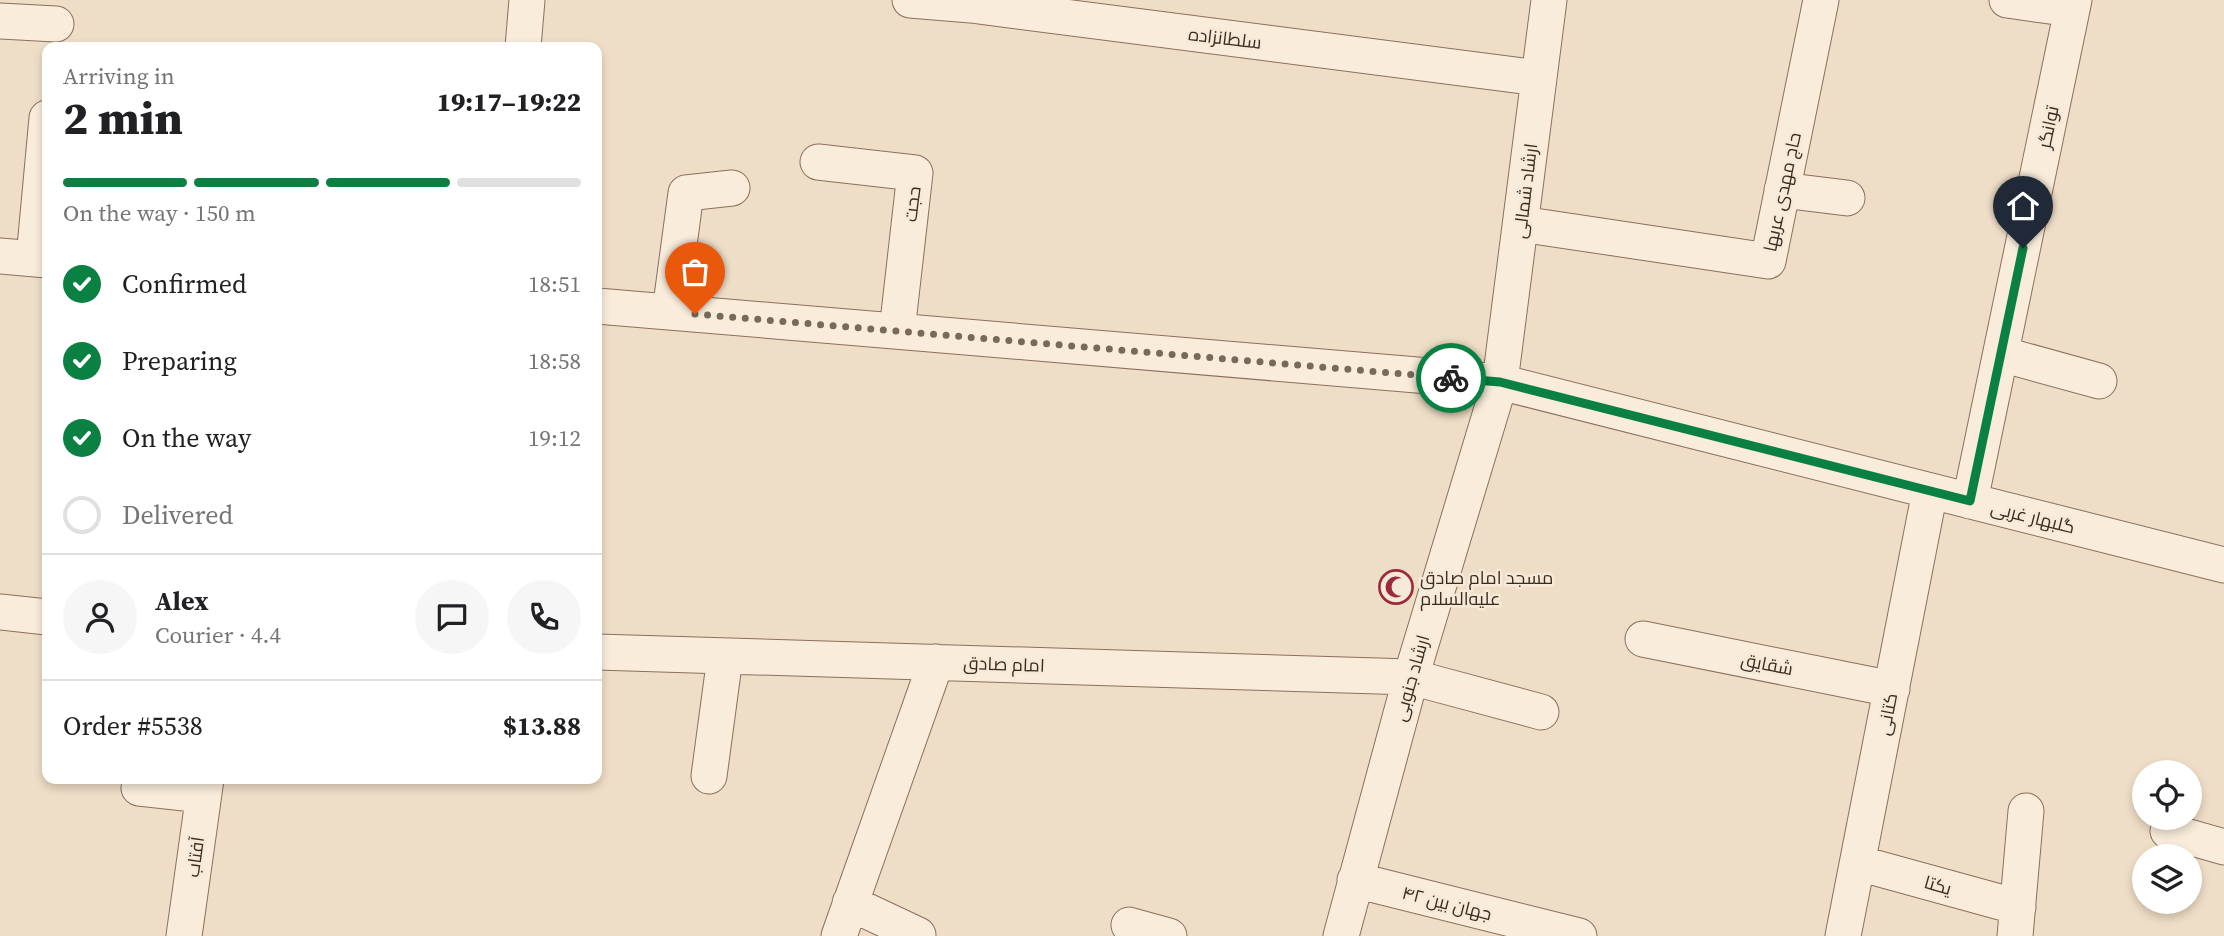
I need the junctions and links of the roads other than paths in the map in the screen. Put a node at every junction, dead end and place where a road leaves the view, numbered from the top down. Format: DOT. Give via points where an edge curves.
graph roads {
  1 [pos="527,0"];
  2 [pos="910,0"];
  3 [pos="1549,0"];
  4 [pos="1821,0"];
  5 [pos="2007,0"];
  6 [pos="972,3"];
  7 [pos="2073,4"];
  8 [pos="0,21"];
  9 [pos="56,24"];
  10 [pos="523,42"];
  11 [pos="1539,78"];
  12 [pos="42,160"];
  13 [pos="818,162"];
  14 [pos="732,188"];
  15 [pos="1782,190"];
  16 [pos="1847,198"];
  17 [pos="1521,223"];
  18 [pos="27,258"];
  19 [pos="602,306"];
  20 [pos="670,312"];
  21 [pos="897,331"];
  22 [pos="2000,354"];
  23 [pos="2099,381"];
  24 [pos="1500,382"];
  25 [pos="1930,491"];
  26 [pos="1970,501"];
  27 [pos="2224,565"];
  28 [pos="0,612"];
  29 [pos="42,616"];
  30 [pos="1643,639"];
  31 [pos="602,652"];
  32 [pos="725,657"];
  33 [pos="936,662"];
  34 [pos="1411,677"];
  35 [pos="1892,689"];
  36 [pos="1541,712"];
  37 [pos="709,776"];
  38 [pos="205,787"];
  39 [pos="139,788"];
  40 [pos="2026,811"];
  41 [pos="2168,831"];
  42 [pos="2224,847"];
  43 [pos="1858,863"];
  44 [pos="1355,880"];
  45 [pos="850,903"];
  46 [pos="2016,922"];
  47 [pos="1129,925"];
  48 [pos="918,935"];
  49 [pos="184,936"];
  50 [pos="839,936"];
  51 [pos="1169,936"];
  52 [pos="1341,936"];
  53 [pos="1579,936"];
  54 [pos="1843,936"];
  1 -- 10 [label="street"];
  2 -- 6 [label="street, سلطانزاده"];
  3 -- 11 [label="street, ارشاد شمالی"];
  4 -- 15 [label="street, حاج مهدی عربها"];
  5 -- 7 [label="street"];
  6 -- 11 [label="street, سلطانزاده"];
  7 -- 22 [label="street, توانگر"];
  8 -- 9 [label="street"];
  11 -- 17 [label="street, ارشاد شمالی"];
  12 -- 18 [label="street"];
  13 -- 21 [label="street, حجت" via="915,173"];
  14 -- 20 [label="street" via="686,193"];
  15 -- 16 [label="street"];
  15 -- 17 [label="street, حاج مهدی عربها" via="1768,261"];
  17 -- 24 [label="street, ارشاد شمالی"];
  19 -- 20 [label="street, گلبهار غربی"];
  20 -- 21 [label="street, گلبهار غربی"];
  21 -- 24 [label="street, گلبهار غربی"];
  22 -- 23 [label="street"];
  22 -- 26 [label="street, توانگر"];
  24 -- 25 [label="street, گلبهار غربی"];
  24 -- 34 [label="street, ارشاد جنوبی"];
  25 -- 26 [label="street, گلبهار غربی"];
  25 -- 35 [label="street, کتانی"];
  26 -- 27 [label="street, گلبهار غربی"];
  28 -- 29 [label="street"];
  30 -- 35 [label="street, شقایق"];
  31 -- 32 [label="street, امام صادق"];
  32 -- 33 [label="street, امام صادق"];
  32 -- 37 [label="street"];
  33 -- 34 [label="street, امام صادق"];
  33 -- 45 [label="street"];
  34 -- 36 [label="street, امام صادق"];
  34 -- 44 [label="street, ارشاد جنوبی"];
  35 -- 43 [label="street, کتانی"];
  38 -- 39 [label="street"];
  38 -- 49 [label="street, آفتاب"];
  40 -- 46 [label="street"];
  41 -- 42 [label="street"];
  43 -- 46 [label="street, یکتا"];
  43 -- 54 [label="street, کتانی"];
  44 -- 52 [label="street, ارشاد جنوبی"];
  44 -- 53 [label="street, جهان بین ۴۲"];
  45 -- 48 [label="street"];
  45 -- 50 [label="street"];
  47 -- 51 [label="street"];
}
